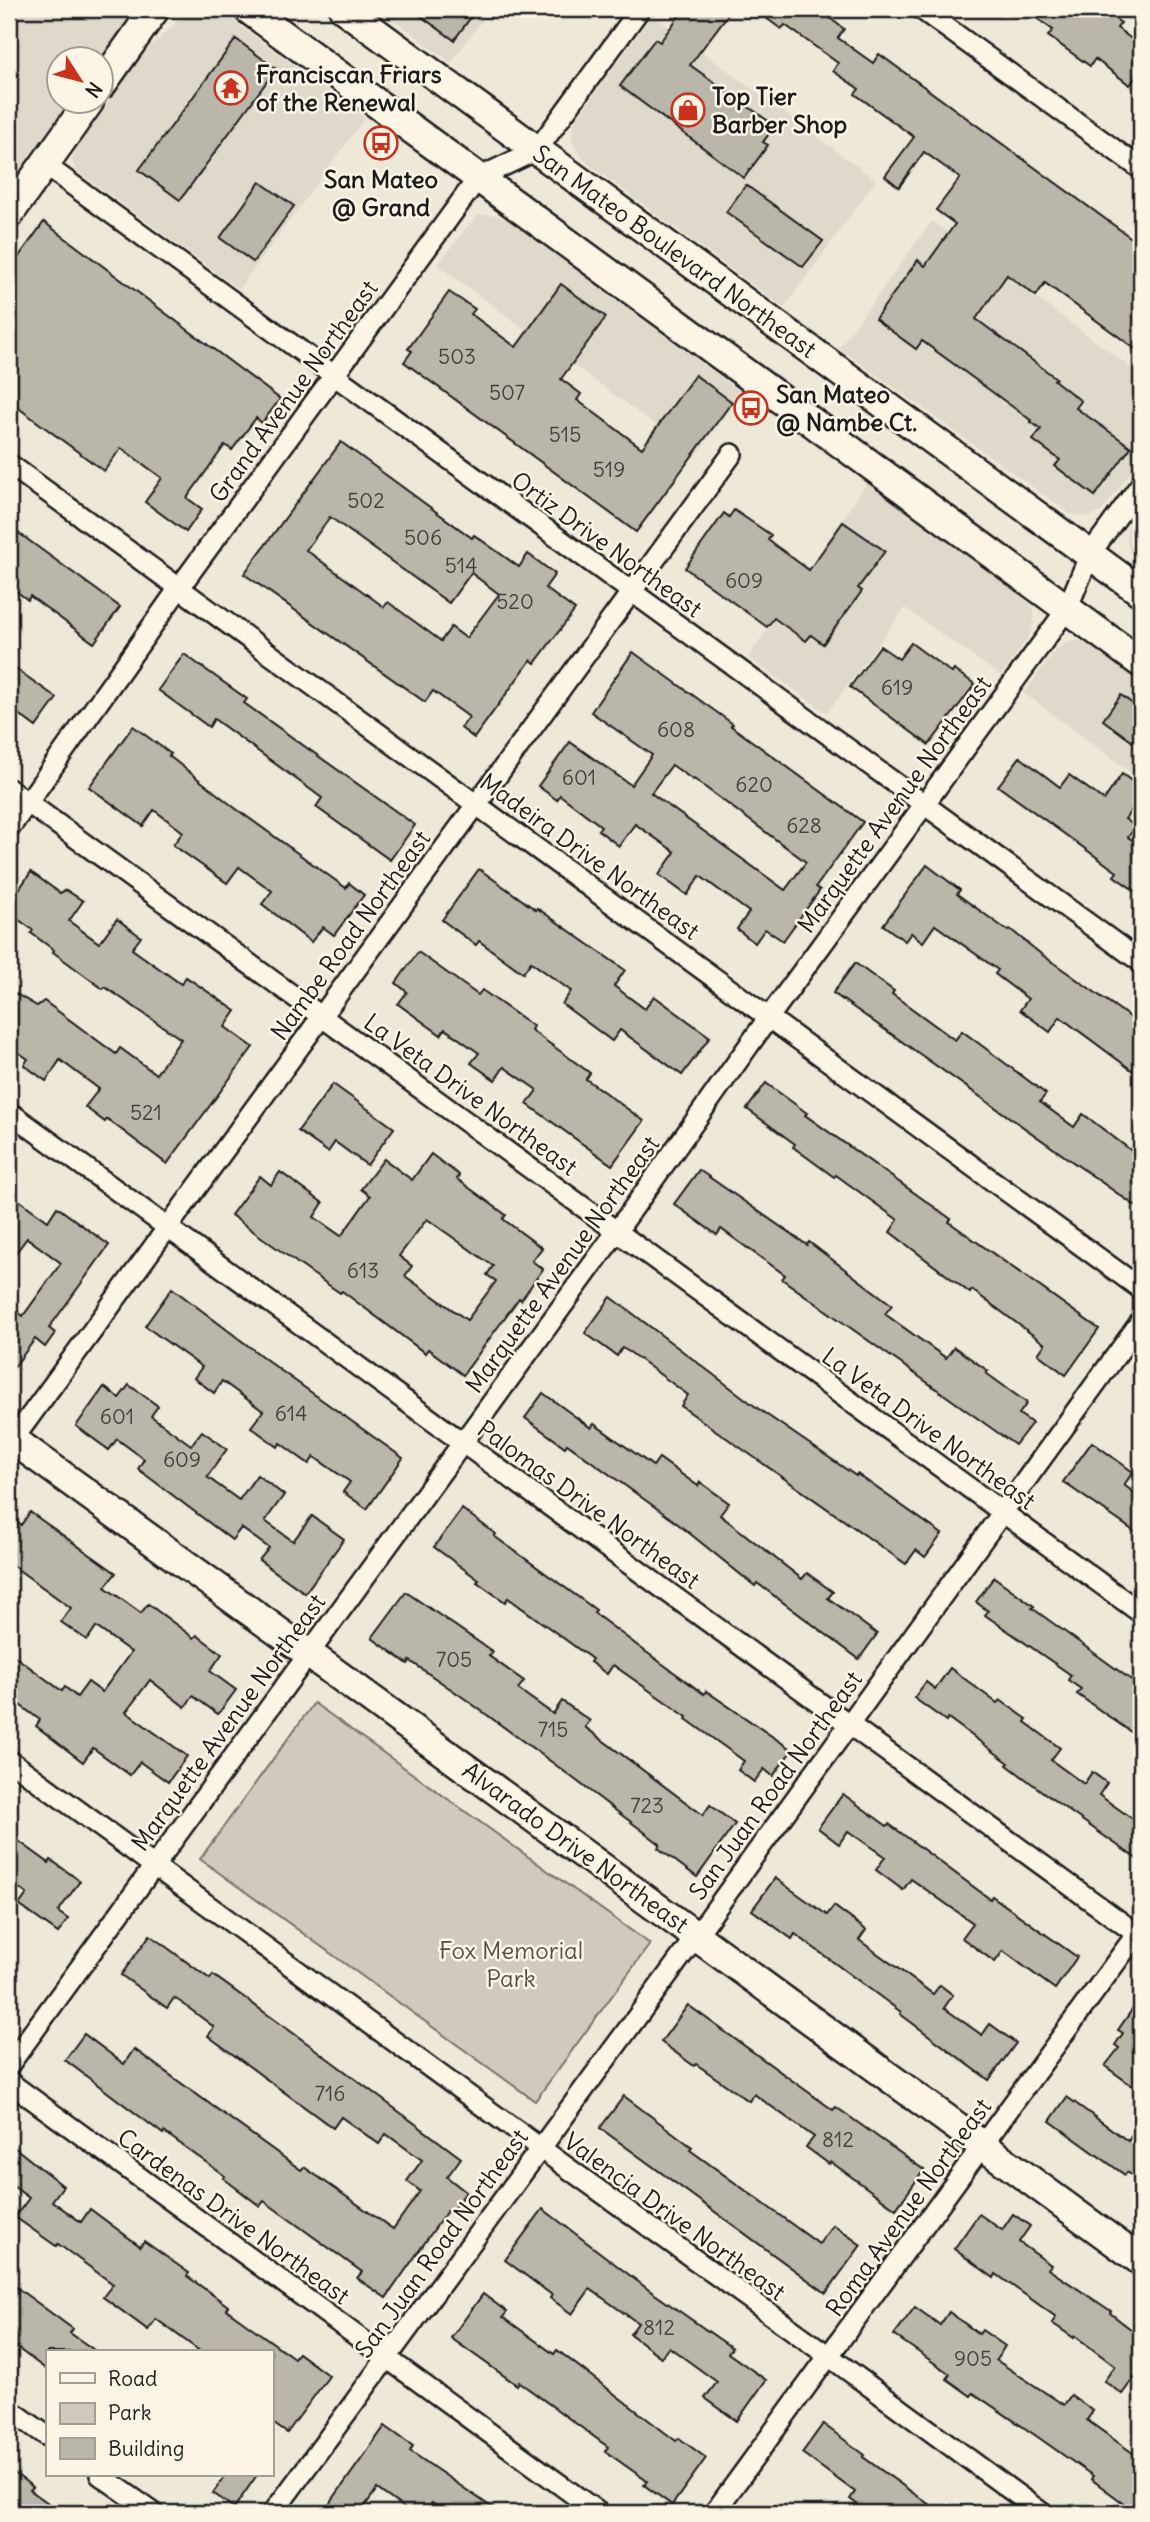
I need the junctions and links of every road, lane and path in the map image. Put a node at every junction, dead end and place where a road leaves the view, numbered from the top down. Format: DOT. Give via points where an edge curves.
graph roads {
  1 [pos="155,9"];
  2 [pos="248,9"];
  3 [pos="344,9"];
  4 [pos="640,9"];
  5 [pos="921,9"];
  6 [pos="116,64"];
  7 [pos="79,116"];
  8 [pos="537,150"];
  9 [pos="45,165"];
  10 [pos="1141,169"];
  11 [pos="478,178"];
  12 [pos="9,214"];
  13 [pos="334,376"];
  14 [pos="732,454"];
  15 [pos="9,464"];
  16 [pos="1141,484"];
  17 [pos="1090,554"];
  18 [pos="179,589"];
  19 [pos="630,592"];
  20 [pos="1141,592"];
  21 [pos="1067,609"];
  22 [pos="1141,663"];
  23 [pos="9,789"];
  24 [pos="28,803"];
  25 [pos="475,804"];
  26 [pos="925,804"];
  27 [pos="9,829"];
  28 [pos="1141,962"];
  29 [pos="323,1015"];
  30 [pos="769,1017"];
  31 [pos="9,1112"];
  32 [pos="166,1228"];
  33 [pos="618,1231"];
  34 [pos="1141,1289"];
  35 [pos="1141,1321"];
  36 [pos="10,1441"];
  37 [pos="462,1442"];
  38 [pos="1002,1511"];
  39 [pos="1141,1613"];
  40 [pos="309,1653"];
  41 [pos="849,1723"];
  42 [pos="9,1760"];
  43 [pos="155,1866"];
  44 [pos="1140,1933"];
  45 [pos="697,1936"];
  46 [pos="9,2065"];
  47 [pos="9,2082"];
  48 [pos="983,2146"];
  49 [pos="539,2148"];
  50 [pos="1141,2261"];
  51 [pos="830,2357"];
  52 [pos="388,2358"];
  53 [pos="9,2409"];
  54 [pos="46,2436"];
  55 [pos="101,2476"];
  56 [pos="154,2513"];
  57 [pos="273,2513"];
  58 [pos="599,2513"];
  59 [pos="714,2513"];
  60 [pos="1042,2513"];
  1 -- 6 [label="main road"];
  2 -- 11 [label="main road"];
  3 -- 8 [label="main road, San Mateo Boulevard Northeast"];
  4 -- 8 [label="street, Grand Avenue Northeast"];
  5 -- 10 [label="street"];
  7 -- 9 [label="main road"];
  8 -- 11 [label="street, Grand Avenue Northeast"];
  8 -- 17 [label="main road, San Mateo Boulevard Northeast"];
  9 -- 12 [label="main road"];
  9 -- 13 [label="street, Ortiz Drive Northeast"];
  11 -- 13 [label="street, Grand Avenue Northeast"];
  11 -- 21 [label="main road"];
  13 -- 18 [label="street, Grand Avenue Northeast"];
  13 -- 19 [label="street, Ortiz Drive Northeast"];
  14 -- 19 [label="street, Nambe Road Northeast"];
  15 -- 18 [label="street, Madeira Drive Northeast"];
  16 -- 17 [label="street, Marquette Avenue Northeast"];
  17 -- 20 [label="main road, San Mateo Boulevard Northeast"];
  17 -- 21 [label="street, Marquette Avenue Northeast"];
  18 -- 24 [label="street, Grand Avenue Northeast"];
  18 -- 25 [label="street, Madeira Drive Northeast"];
  19 -- 25 [label="street, Nambe Road Northeast"];
  19 -- 26 [label="street, Ortiz Drive Northeast"];
  21 -- 22 [label="main road"];
  21 -- 26 [label="street, Marquette Avenue Northeast"];
  23 -- 24 [label="street, La Veta Drive Northeast"];
  24 -- 27 [label="street, Grand Avenue Northeast"];
  24 -- 29 [label="street, La Veta Drive Northeast"];
  25 -- 29 [label="street, Nambe Road Northeast"];
  25 -- 30 [label="street, Madeira Drive Northeast"];
  26 -- 28 [label="street, Ortiz Drive Northeast"];
  26 -- 30 [label="street, Marquette Avenue Northeast"];
  29 -- 32 [label="street, Nambe Road Northeast"];
  29 -- 33 [label="street, La Veta Drive Northeast"];
  30 -- 33 [label="street, Marquette Avenue Northeast"];
  30 -- 34 [label="street, Madeira Drive Northeast"];
  31 -- 32 [label="street, Palomas Drive Northeast"];
  32 -- 36 [label="street, Nambe Road Northeast"];
  32 -- 37 [label="street, Palomas Drive Northeast"];
  33 -- 37 [label="street, Marquette Avenue Northeast"];
  33 -- 38 [label="street, La Veta Drive Northeast"];
  35 -- 38 [label="street, San Juan Road Northeast"];
  36 -- 40 [label="main road, Alvarado Drive Northeast"];
  37 -- 40 [label="street, Marquette Avenue Northeast"];
  37 -- 41 [label="street, Palomas Drive Northeast"];
  38 -- 39 [label="street, La Veta Drive Northeast"];
  38 -- 41 [label="street, San Juan Road Northeast"];
  40 -- 43 [label="street, Marquette Avenue Northeast"];
  40 -- 45 [label="main road, Alvarado Drive Northeast"];
  41 -- 44 [label="street, Palomas Drive Northeast"];
  41 -- 45 [label="street, San Juan Road Northeast"];
  42 -- 43 [label="street, Valencia Drive Northeast"];
  43 -- 46 [label="street, Marquette Avenue Northeast"];
  43 -- 49 [label="street, Valencia Drive Northeast"];
  44 -- 48 [label="street, Roma Avenue Northeast"];
  45 -- 48 [label="main road, Alvarado Drive Northeast"];
  45 -- 49 [label="street, San Juan Road Northeast"];
  47 -- 52 [label="street, Cardenas Drive Northeast"];
  48 -- 50 [label="main road, Alvarado Drive Northeast"];
  48 -- 51 [label="street, Roma Avenue Northeast"];
  49 -- 51 [label="street, Valencia Drive Northeast"];
  49 -- 52 [label="street, San Juan Road Northeast"];
  51 -- 59 [label="street, Roma Avenue Northeast"];
  51 -- 60 [label="street, Valencia Drive Northeast"];
  52 -- 57 [label="street, San Juan Road Northeast"];
  52 -- 58 [label="street, Cardenas Drive Northeast"];
  53 -- 54 [label="street"];
  55 -- 56 [label="street"];
}
